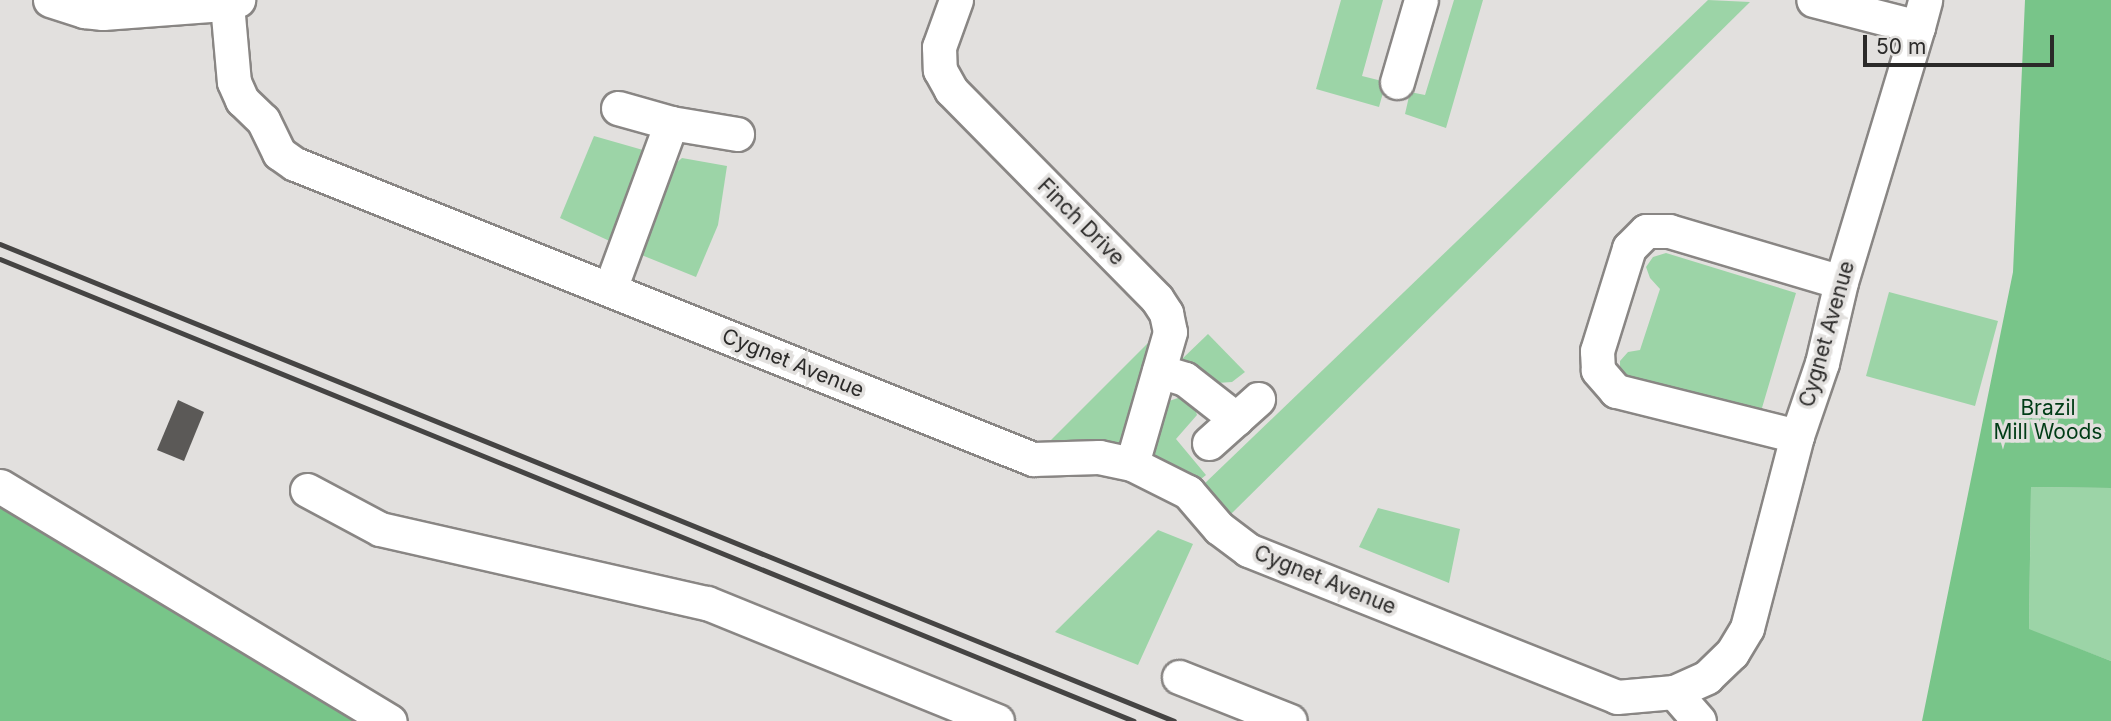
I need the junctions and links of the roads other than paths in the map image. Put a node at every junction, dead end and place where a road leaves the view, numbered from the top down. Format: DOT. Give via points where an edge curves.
graph roads {
  1 [pos="956,0"];
  2 [pos="1421,0"];
  3 [pos="1813,0"];
  4 [pos="63,2"];
  5 [pos="233,2"];
  6 [pos="1921,14"];
  7 [pos="1397,82"];
  8 [pos="618,108"];
  9 [pos="671,124"];
  10 [pos="737,134"];
  11 [pos="1841,282"];
  12 [pos="610,289"];
  13 [pos="1159,370"];
  14 [pos="1797,436"];
  15 [pos="1209,443"];
  16 [pos="1132,464"];
  17 [pos="0,486"];
  18 [pos="307,490"];
  19 [pos="1180,677"];
  20 [pos="1674,692"];
  21 [pos="390,721"];
  22 [pos="997,721"];
  23 [pos="1290,721"];
  24 [pos="1699,721"];
  1 -- 13 [label="street, Finch Drive" via="939,47 940,70 951,90 1157,299 1170,332"];
  2 -- 7 [label="street"];
  3 -- 6 [label="street, Cygnet Avenue"];
  4 -- 5 [label="street" via="103,13"];
  5 -- 12 [label="street, Cygnet Avenue" via="234,82 279,153 295,164"];
  6 -- 11 [label="street, Cygnet Avenue"];
  8 -- 9 [label="street"];
  9 -- 10 [label="street"];
  9 -- 12 [label="street"];
  11 -- 14 [label="street, Cygnet Avenue" via="1822,363"];
  11 -- 14 [label="street" via="1669,231 1646,231 1629,248 1597,351 1598,370 1616,391"];
  12 -- 16 [label="street, Cygnet Avenue" via="1033,459 1099,457"];
  13 -- 15 [label="street" via="1247,409"];
  13 -- 16 [label="street, Finch Drive"];
  14 -- 20 [label="street, Cygnet Avenue" via="1747,628 1732,653 1707,677"];
  16 -- 20 [label="street, Cygnet Avenue" via="1188,492 1219,528 1248,550 1618,697"];
  17 -- 21 [label="street"];
  18 -- 22 [label="street" via="380,529 707,603"];
  19 -- 23 [label="street"];
  20 -- 24 [label="street"];
}
